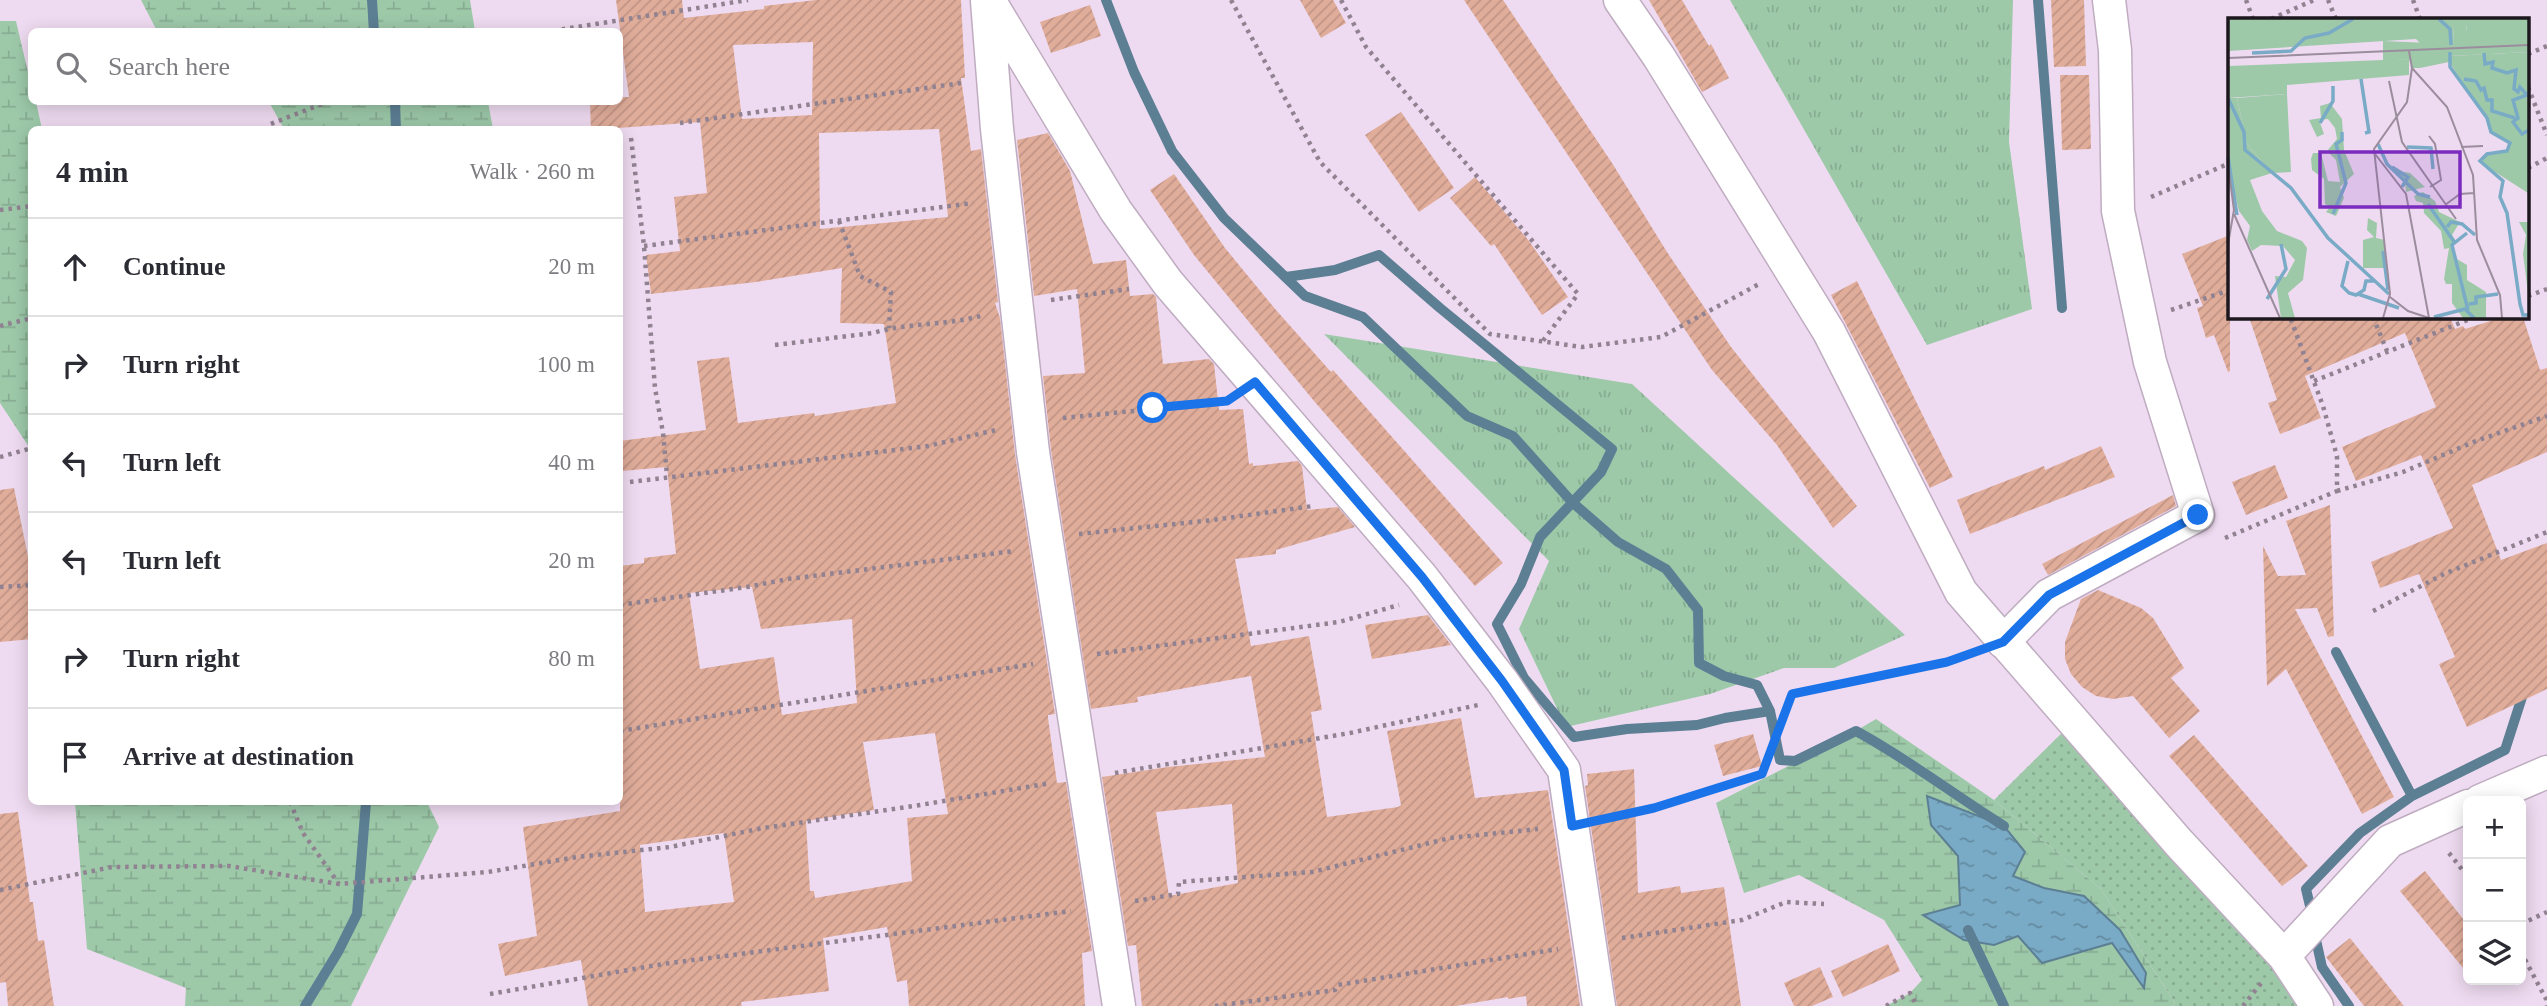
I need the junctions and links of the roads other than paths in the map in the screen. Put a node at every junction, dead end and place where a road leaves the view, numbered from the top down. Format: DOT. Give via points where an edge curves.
graph roads {
  1 [pos="988,0"];
  2 [pos="1620,0"];
  3 [pos="2109,0"];
  4 [pos="2003,642"];
  5 [pos="2547,772"];
  6 [pos="2492,796"];
  7 [pos="2463,808"];
  8 [pos="2284,956"];
  9 [pos="1119,1006"];
  10 [pos="1599,1006"];
  11 [pos="2317,1006"];
  1 -- 9 [label="street" via="1030,421"];
  1 -- 10 [label="street" via="1115,211 1168,283 1435,594 1564,770"];
  2 -- 4 [label="street" via="1829,332 1961,592"];
  3 -- 4 [label="street" via="2115,50 2118,211 2150,362 2198,515 2049,595"];
  4 -- 8 [label="street"];
  5 -- 6 [label="street"];
  7 -- 8 [label="street" via="2390,841"];
  8 -- 11 [label="street"];
}
